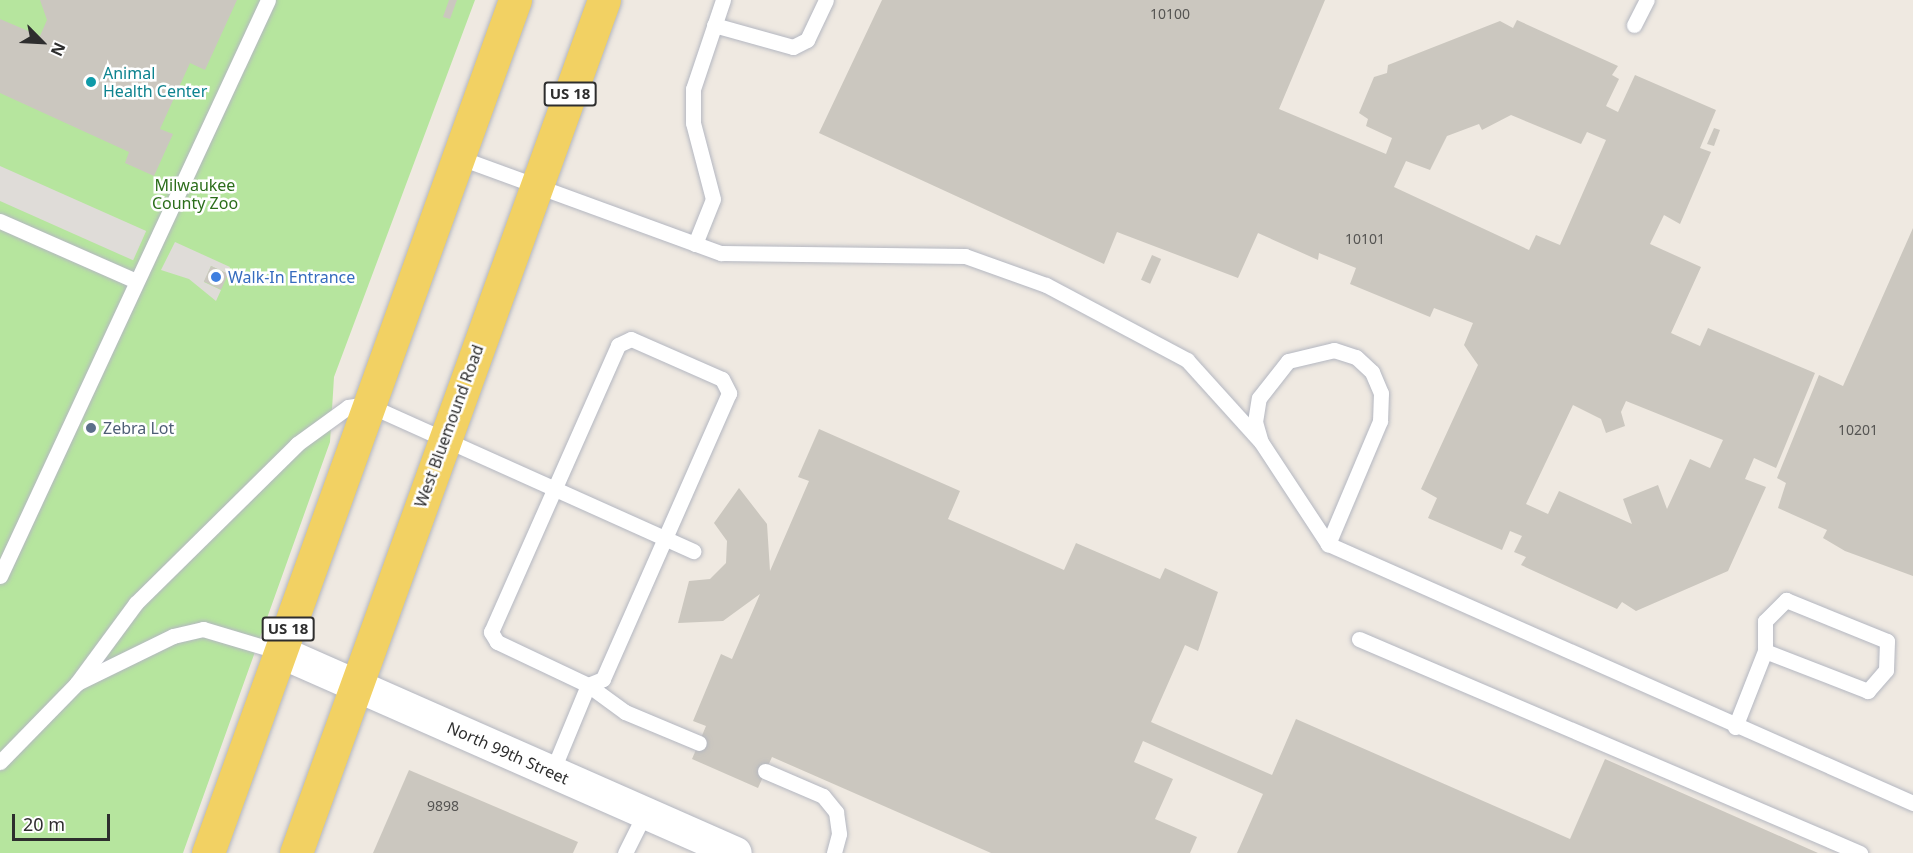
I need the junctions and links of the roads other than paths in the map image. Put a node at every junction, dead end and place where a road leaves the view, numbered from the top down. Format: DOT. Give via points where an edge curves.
graph roads {
  1 [pos="268,0"];
  2 [pos="515,0"];
  3 [pos="604,0"];
  4 [pos="723,0"];
  5 [pos="826,0"];
  6 [pos="1647,0"];
  7 [pos="714,25"];
  8 [pos="1634,25"];
  9 [pos="458,158"];
  10 [pos="536,188"];
  11 [pos="0,221"];
  12 [pos="695,244"];
  13 [pos="136,281"];
  14 [pos="366,404"];
  15 [pos="444,441"];
  16 [pos="1261,442"];
  17 [pos="552,491"];
  18 [pos="666,540"];
  19 [pos="1328,544"];
  20 [pos="693,551"];
  21 [pos="0,576"];
  22 [pos="1359,639"];
  23 [pos="1765,651"];
  24 [pos="280,652"];
  25 [pos="77,683"];
  26 [pos="355,685"];
  27 [pos="588,685"];
  28 [pos="1735,728"];
  29 [pos="699,743"];
  30 [pos="0,762"];
  31 [pos="765,771"];
  32 [pos="552,772"];
  33 [pos="1913,803"];
  34 [pos="645,813"];
  35 [pos="727,851"];
  36 [pos="208,853"];
  37 [pos="296,853"];
  38 [pos="625,853"];
  39 [pos="834,853"];
  40 [pos="1860,853"];
  1 -- 13 [label="lane" via="165,229"];
  2 -- 9 [label="main road, US 18"];
  3 -- 10 [label="main road, West Bluemound Road / US 18"];
  4 -- 7 [label="lane"];
  5 -- 7 [label="lane" via="807,40 793,47"];
  6 -- 8 [label="lane"];
  7 -- 12 [label="lane" via="693,89 693,123 713,199"];
  9 -- 10 [label="lane"];
  9 -- 14 [label="main road, US 18"];
  10 -- 12 [label="lane"];
  10 -- 15 [label="main road, West Bluemound Road / US 18"];
  11 -- 13 [label="lane"];
  12 -- 16 [label="lane" via="720,253 778,258 965,256 1046,285 1187,360"];
  13 -- 21 [label="lane"];
  14 -- 15 [label="lane"];
  14 -- 24 [label="main road, US 18"];
  14 -- 25 [label="lane" via="335,413 281,460 119,621"];
  15 -- 17 [label="lane"];
  15 -- 26 [label="main road, West Bluemound Road / US 18"];
  16 -- 19 [label="lane"];
  16 -- 19 [label="lane" via="1255,422 1259,398 1288,361 1334,350 1356,357 1372,372 1381,393 1380,421"];
  17 -- 18 [label="lane"];
  17 -- 18 [label="lane" via="618,345 631,339 722,379 729,393"];
  17 -- 27 [label="lane" via="491,632 496,642"];
  18 -- 20 [label="lane"];
  18 -- 27 [label="lane" via="603,679"];
  19 -- 28 [label="lane"];
  22 -- 40 [label="lane"];
  23 -- 23 [label="lane" via="1868,691 1886,670 1887,641 1786,600 1765,621"];
  23 -- 28 [label="lane"];
  24 -- 25 [label="lane" via="203,629 173,636"];
  24 -- 26 [label="street, North 99th Street"];
  24 -- 36 [label="main road, US 18"];
  25 -- 30 [label="lane"];
  26 -- 32 [label="street, North 99th Street"];
  26 -- 37 [label="main road, West Bluemound Road / US 18"];
  27 -- 29 [label="lane" via="626,712"];
  27 -- 32 [label="lane"];
  28 -- 33 [label="lane"];
  31 -- 39 [label="lane" via="823,796 836,812 839,834"];
  32 -- 34 [label="street, North 99th Street"];
  34 -- 35 [label="street, North 99th Street"];
  34 -- 38 [label="lane"];
}
